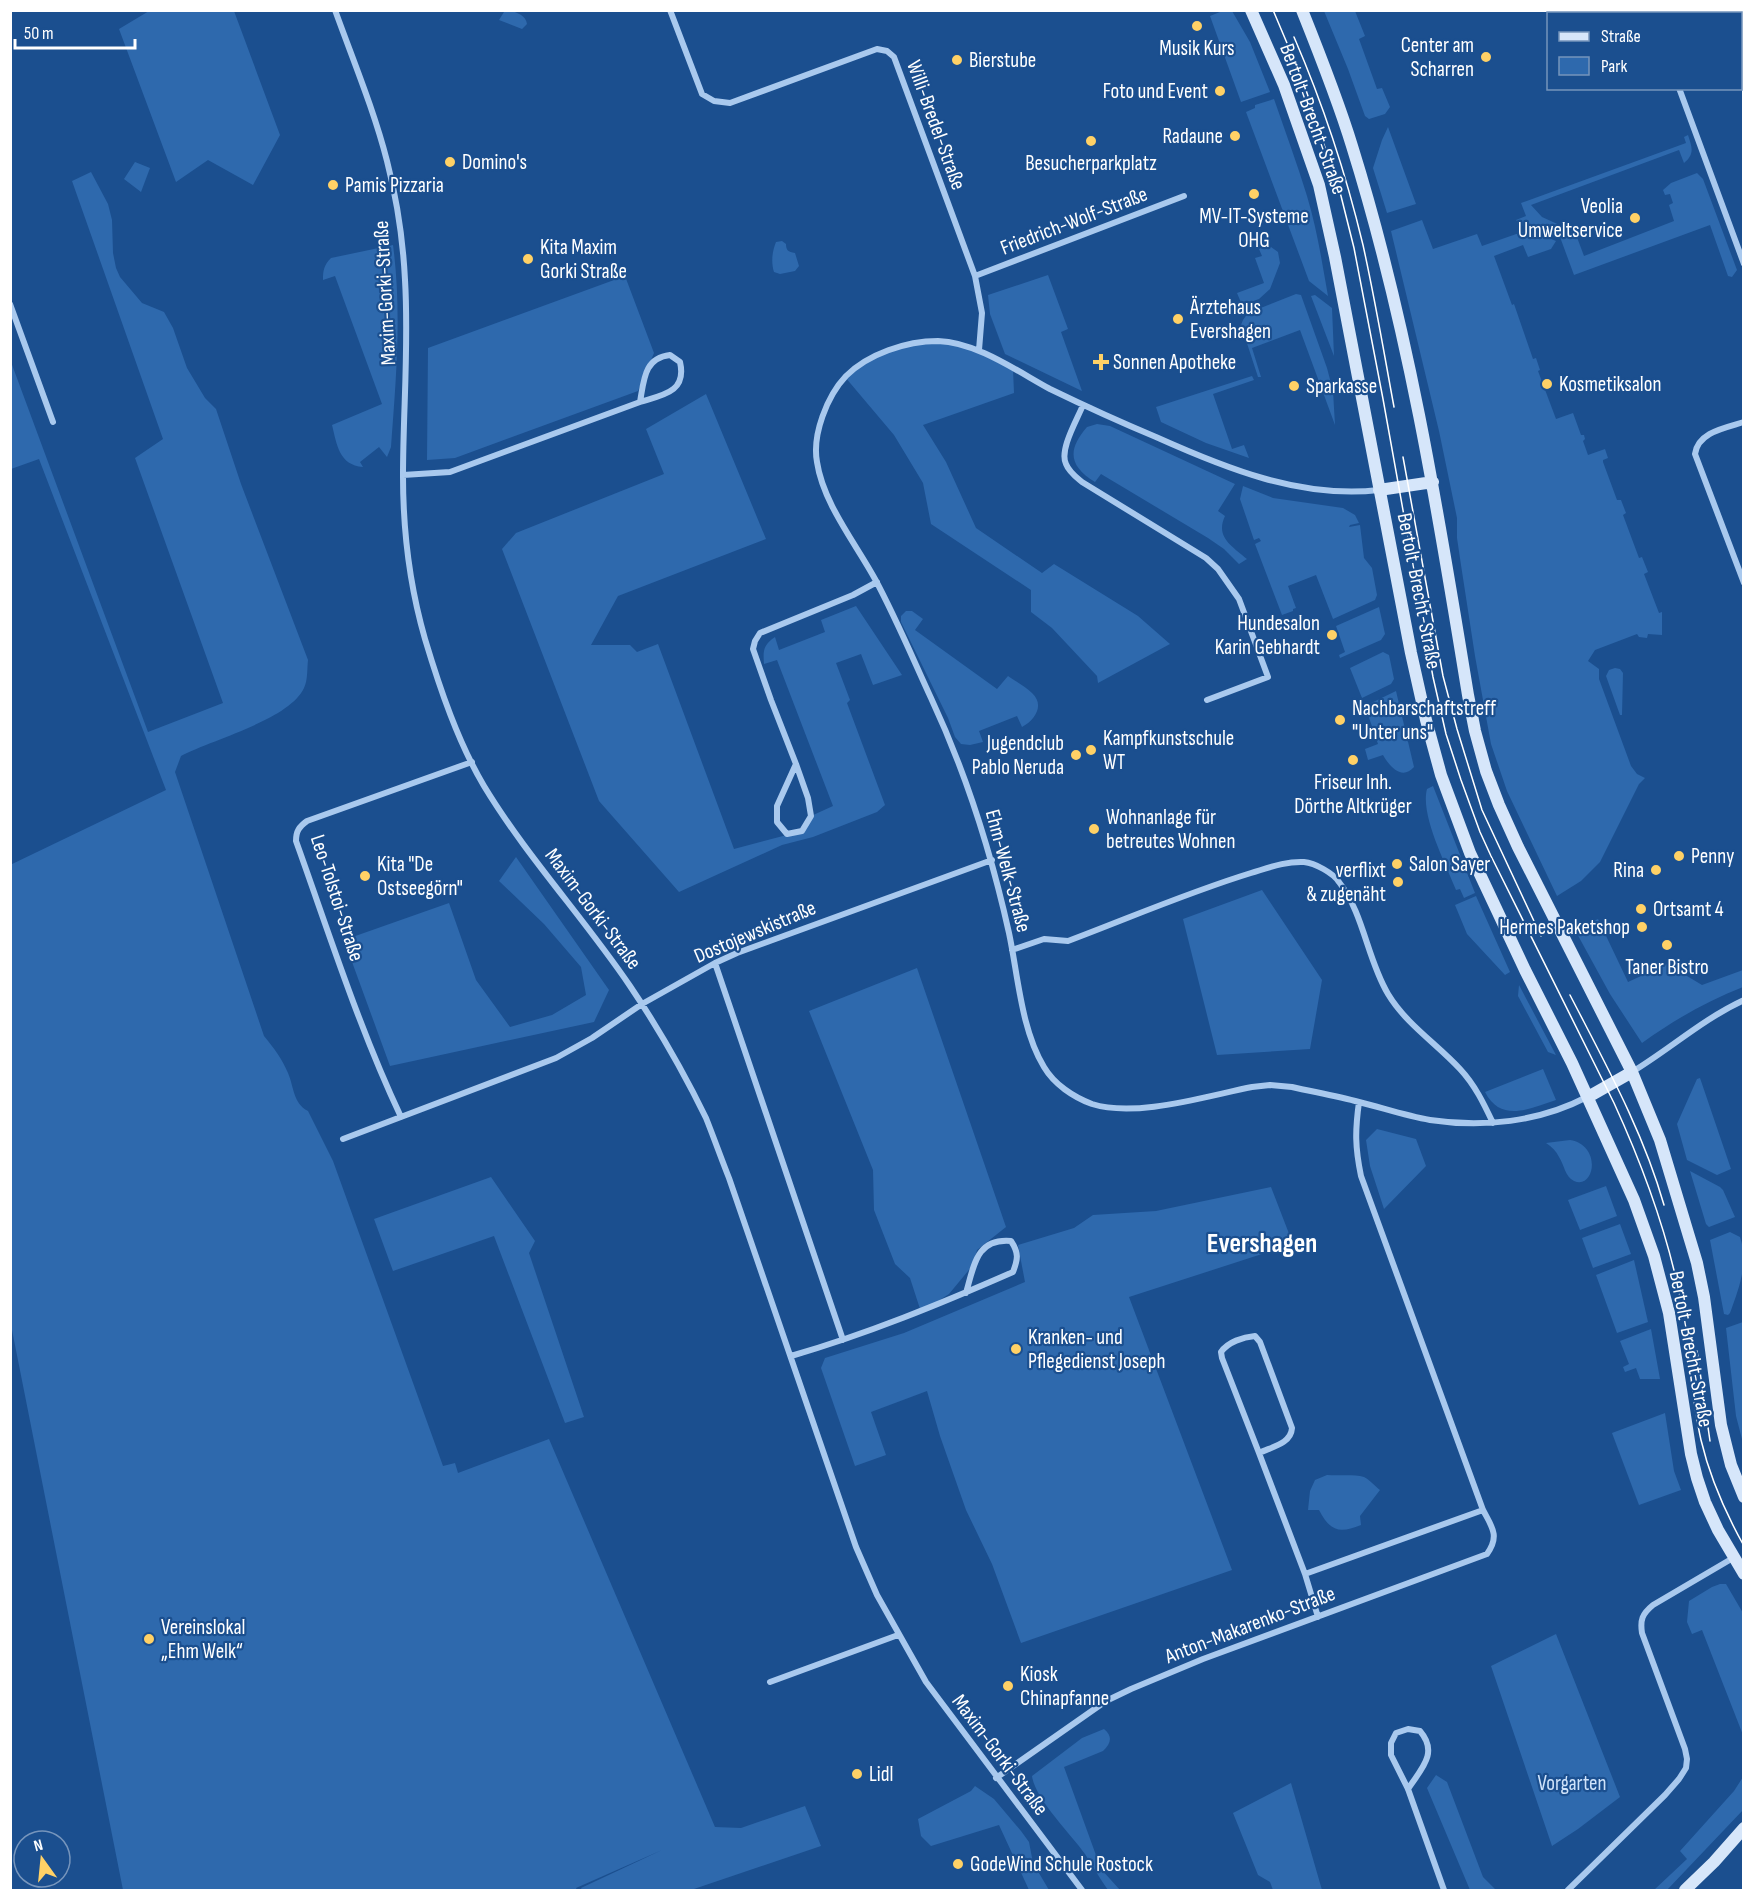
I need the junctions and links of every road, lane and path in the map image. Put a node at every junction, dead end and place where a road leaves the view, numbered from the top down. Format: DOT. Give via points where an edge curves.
graph roads {
  1 [pos="335,10"];
  2 [pos="670,10"];
  3 [pos="1251,10"];
  4 [pos="1302,10"];
  5 [pos="1680,90"];
  6 [pos="1184,196"];
  7 [pos="1743,264"];
  8 [pos="975,276"];
  9 [pos="10,304"];
  10 [pos="979,350"];
  11 [pos="640,402"];
  12 [pos="1083,405"];
  13 [pos="53,422"];
  14 [pos="1743,422"];
  15 [pos="403,475"];
  16 [pos="1433,482"];
  17 [pos="1379,490"];
  18 [pos="877,582"];
  19 [pos="1743,583"];
  20 [pos="1207,700"];
  21 [pos="472,762"];
  22 [pos="796,764"];
  23 [pos="992,860"];
  24 [pos="1012,950"];
  25 [pos="715,963"];
  26 [pos="1743,1000"];
  27 [pos="642,1004"];
  28 [pos="1632,1072"];
  29 [pos="1588,1097"];
  30 [pos="1359,1102"];
  31 [pos="401,1117"];
  32 [pos="1493,1123"];
  33 [pos="343,1139"];
  34 [pos="966,1293"];
  35 [pos="843,1340"];
  36 [pos="791,1356"];
  37 [pos="1259,1453"];
  38 [pos="1743,1497"];
  39 [pos="1483,1510"];
  40 [pos="1733,1558"];
  41 [pos="1305,1574"];
  42 [pos="1743,1574"];
  43 [pos="1318,1617"];
  44 [pos="898,1635"];
  45 [pos="770,1682"];
  46 [pos="996,1778"];
  47 [pos="1408,1789"];
  48 [pos="1743,1828"];
  49 [pos="1743,1839"];
  50 [pos="1714,1862"];
  51 [pos="1082,1890"];
  52 [pos="1444,1890"];
  53 [pos="1568,1890"];
  54 [pos="1685,1890"];
  1 -- 15 [label="street, Maxim-Gorki-Straße" via="386,158 399,215 406,319"];
  2 -- 8 [label="street, Willi-Bredel-Straße" via="702,94 714,101 730,104 878,50 894,57"];
  3 -- 17 [label="main road, Bertolt-Brecht-Straße" via="1288,96 1319,185"];
  4 -- 16 [label="main road, Bertolt-Brecht-Straße" via="1349,135 1375,224"];
  5 -- 7 [label="street"];
  6 -- 8 [label="street, Friedrich-Wolf-Straße"];
  8 -- 10 [label="street, Willi-Bredel-Straße" via="982,313"];
  9 -- 13 [label="street"];
  10 -- 12 [label="street, Ehm-Welk-Straße"];
  10 -- 18 [label="street, Ehm-Welk-Straße" via="939,341 904,345 869,359 845,377 832,395 818,435 816,458 831,502"];
  11 -- 11 [label="street" via="667,394 678,385 683,374 680,362 670,355 660,356 650,364"];
  11 -- 15 [label="street" via="450,472"];
  12 -- 17 [label="street, Ehm-Welk-Straße" via="1203,458 1264,479 1333,491"];
  12 -- 20 [label="street" via="1064,453 1072,473 1206,558 1239,599 1268,677"];
  14 -- 19 [label="street" via="1704,436 1698,441 1695,454"];
  15 -- 21 [label="street, Maxim-Gorki-Straße" via="418,615 441,688"];
  16 -- 17 [label="main road, Bertolt-Brecht-Straße"];
  16 -- 28 [label="main road, Bertolt-Brecht-Straße" via="1468,695 1486,771 1518,847"];
  17 -- 29 [label="main road, Bertolt-Brecht-Straße" via="1411,654 1441,775 1470,853"];
  18 -- 22 [label="street" via="760,633 755,641 753,649"];
  18 -- 23 [label="street, Ehm-Welk-Straße" via="956,754"];
  21 -- 27 [label="street, Maxim-Gorki-Straße" via="514,831"];
  21 -- 31 [label="street, Leo-Tolstoi-Straße" via="307,821 296,834 365,1033"];
  22 -- 22 [label="street" via="810,816 802,831 787,834 777,822 777,806"];
  23 -- 24 [label="street, Ehm-Welk-Straße"];
  23 -- 25 [label="street, Dostojewskistraße"];
  24 -- 30 [label="street, Ehm-Welk-Straße" via="1028,1025 1044,1067 1059,1085 1089,1103 1134,1110 1270,1085"];
  24 -- 32 [label="street" via="1044,939 1068,941 1230,880 1282,864 1306,862 1338,880 1388,993 1401,1012 1461,1070"];
  25 -- 27 [label="street, Dostojewskistraße"];
  25 -- 35 [label="street"];
  26 -- 28 [label="street"];
  27 -- 31 [label="street, Dostojewskistraße" via="556,1058"];
  27 -- 36 [label="street, Maxim-Gorki-Straße" via="706,1119"];
  28 -- 29 [label="main road"];
  28 -- 38 [label="main road, Bertolt-Brecht-Straße" via="1660,1140 1697,1263 1721,1425"];
  29 -- 32 [label="street, Ehm-Welk-Straße" via="1559,1111"];
  29 -- 40 [label="main road, Bertolt-Brecht-Straße" via="1654,1256 1669,1313 1691,1454 1706,1502"];
  30 -- 32 [label="street, Ehm-Welk-Straße" via="1429,1120"];
  30 -- 39 [label="street, Anton-Makarenko-Straße" via="1355,1151 1361,1176"];
  31 -- 33 [label="street, Dostojewskistraße"];
  34 -- 34 [label="street" via="1013,1272 1018,1260 1011,1241 990,1243 979,1252"];
  34 -- 35 [label="street"];
  35 -- 36 [label="street"];
  36 -- 44 [label="street, Maxim-Gorki-Straße" via="856,1547"];
  37 -- 37 [label="street" via="1221,1358 1225,1346 1255,1336 1292,1428 1286,1441"];
  37 -- 41 [label="street"];
  39 -- 41 [label="street, Anton-Makarenko-Straße"];
  39 -- 43 [label="street, Anton-Makarenko-Straße" via="1493,1529 1493,1544 1486,1554"];
  40 -- 42 [label="main road, Bertolt-Brecht-Straße"];
  40 -- 53 [label="street" via="1653,1605 1640,1621 1685,1749 1686,1768 1665,1795"];
  41 -- 43 [label="street"];
  43 -- 46 [label="street, Anton-Makarenko-Straße" via="1203,1659 1106,1701"];
  44 -- 45 [label="street"];
  44 -- 46 [label="street, Maxim-Gorki-Straße" via="926,1682"];
  46 -- 51 [label="street, Maxim-Gorki-Straße"];
  47 -- 47 [label="street" via="1391,1755 1391,1743 1396,1734 1420,1731 1430,1747"];
  47 -- 52 [label="street"];
  48 -- 50 [label="main road"];
  49 -- 50 [label="main road"];
  50 -- 54 [label="main road"];
}
